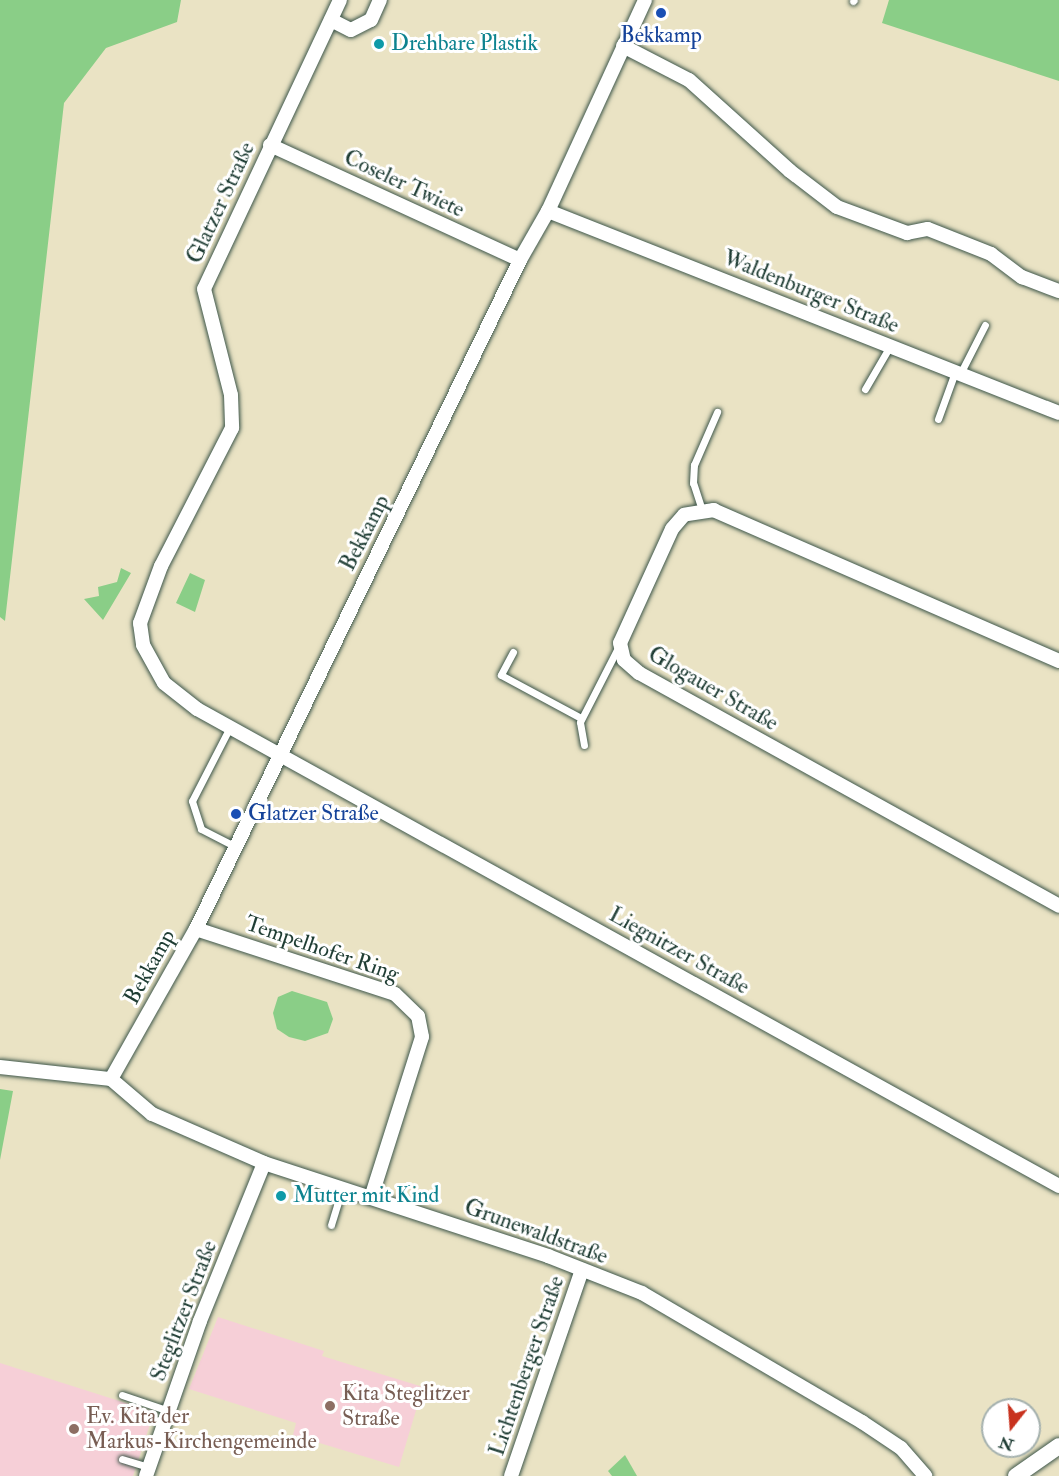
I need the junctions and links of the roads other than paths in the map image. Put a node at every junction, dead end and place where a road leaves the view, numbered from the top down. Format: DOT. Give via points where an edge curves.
graph roads {
  1 [pos="340,0"];
  2 [pos="380,0"];
  3 [pos="645,0"];
  4 [pos="331,20"];
  5 [pos="623,46"];
  6 [pos="270,145"];
  7 [pos="548,212"];
  8 [pos="520,260"];
  9 [pos="1059,291"];
  10 [pos="985,325"];
  11 [pos="890,346"];
  12 [pos="958,373"];
  13 [pos="865,390"];
  14 [pos="717,412"];
  15 [pos="1059,412"];
  16 [pos="938,419"];
  17 [pos="702,510"];
  18 [pos="620,644"];
  19 [pos="513,652"];
  20 [pos="1059,661"];
  21 [pos="582,718"];
  22 [pos="230,725"];
  23 [pos="584,745"];
  24 [pos="280,752"];
  25 [pos="234,846"];
  26 [pos="1059,906"];
  27 [pos="196,929"];
  28 [pos="0,1067"];
  29 [pos="111,1079"];
  30 [pos="264,1163"];
  31 [pos="1059,1186"];
  32 [pos="342,1188"];
  33 [pos="371,1198"];
  34 [pos="331,1225"];
  35 [pos="582,1270"];
  36 [pos="122,1395"];
  37 [pos="169,1411"];
  38 [pos="1059,1446"];
  39 [pos="122,1459"];
  40 [pos="148,1472"];
  41 [pos="511,1476"];
  42 [pos="925,1476"];
  43 [pos="1016,1476"];
  1 -- 4 [label="street, Glatzer Straße"];
  2 -- 4 [label="street" via="371,20 351,30"];
  3 -- 5 [label="street, Bekkamp"];
  4 -- 6 [label="street, Glatzer Straße"];
  5 -- 7 [label="street, Bekkamp"];
  5 -- 9 [label="street" via="689,80 790,171 837,207 907,233 928,229 991,254 1022,277"];
  6 -- 8 [label="street, Coseler Twiete"];
  6 -- 22 [label="street, Glatzer Straße" via="204,289 231,395 232,428 161,566 140,623 143,645 164,683 197,709"];
  7 -- 8 [label="street, Bekkamp"];
  7 -- 11 [label="street, Waldenburger Straße"];
  8 -- 24 [label="street, Bekkamp"];
  10 -- 12 [label="lane"];
  11 -- 12 [label="street, Waldenburger Straße"];
  11 -- 13 [label="lane"];
  12 -- 15 [label="street, Waldenburger Straße"];
  12 -- 16 [label="lane"];
  14 -- 17 [label="lane" via="694,465 693,483"];
  17 -- 18 [label="street, Glogauer Straße" via="684,515 672,529"];
  17 -- 20 [label="street" via="714,510"];
  18 -- 21 [label="lane"];
  18 -- 26 [label="street, Glogauer Straße" via="624,660 639,673"];
  19 -- 21 [label="lane" via="501,675"];
  21 -- 23 [label="lane" via="579,727"];
  22 -- 24 [label="street, Glatzer Straße"];
  22 -- 25 [label="lane" via="192,801 201,829"];
  24 -- 25 [label="street, Bekkamp"];
  24 -- 31 [label="street, Liegnitzer Straße"];
  25 -- 27 [label="street, Bekkamp"];
  27 -- 29 [label="street, Bekkamp"];
  27 -- 33 [label="street, Tempelhofer Ring" via="395,994 417,1016 422,1037"];
  28 -- 29 [label="street"];
  29 -- 30 [label="street, Grunewaldstraße" via="152,1114"];
  30 -- 32 [label="street, Grunewaldstraße"];
  30 -- 37 [label="street, Steglitzer Straße"];
  32 -- 33 [label="street, Grunewaldstraße"];
  32 -- 34 [label="lane"];
  33 -- 35 [label="street, Grunewaldstraße"];
  35 -- 41 [label="street, Lichtenberger Straße"];
  35 -- 42 [label="street, Grunewaldstraße" via="642,1293 862,1422 901,1448"];
  36 -- 37 [label="lane"];
  37 -- 40 [label="street, Steglitzer Straße"];
  38 -- 43 [label="street"];
  39 -- 40 [label="lane"];
}
